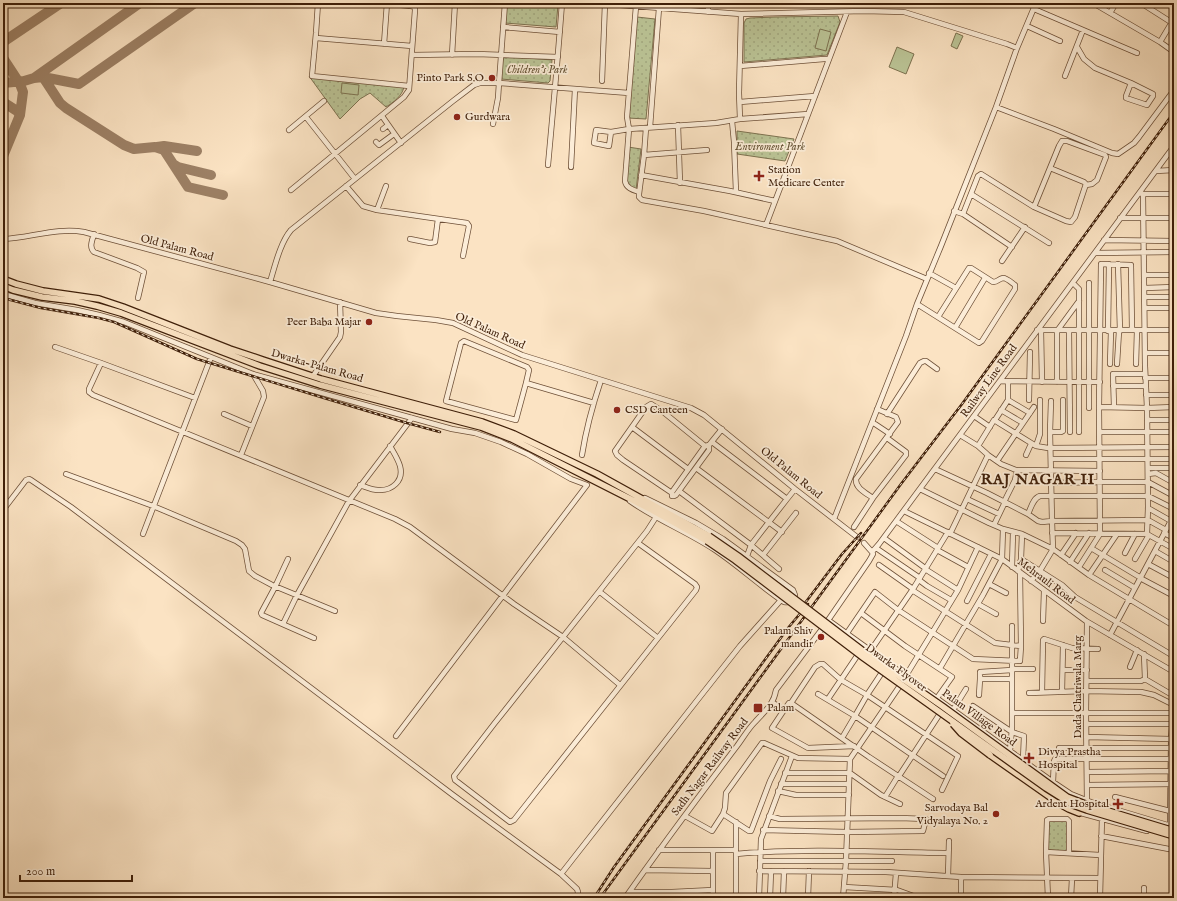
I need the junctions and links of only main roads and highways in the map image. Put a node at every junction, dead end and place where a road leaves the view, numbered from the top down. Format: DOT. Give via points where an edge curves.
graph roads {
  1 [pos="3,279"];
  2 [pos="3,286"];
  3 [pos="618,490"];
  4 [pos="635,498"];
  5 [pos="946,716"];
  6 [pos="1079,813"];
  7 [pos="1174,831"];
  8 [pos="1174,837"];
  1 -- 3 [label="main road, Dwarka-Palam Road" via="43,291 105,301 236,351 313,376 482,422 514,434 597,474"];
  2 -- 3 [label="main road, Dwarka-Palam Road" via="121,313 268,369 481,427 512,439"];
  3 -- 4 [label="main road, Dwarka Flyover"];
  4 -- 5 [label="main road, Dwarka Flyover, bridge" via="707,540"];
  4 -- 7 [label="main road, Dwarka Flyover, bridge" via="709,536 738,556 867,654 1067,797"];
  5 -- 6 [label="main road, bridge" via="961,734 1060,804"];
  5 -- 8 [label="main road, Dwarka Flyover, bridge" via="1073,805"];
}
